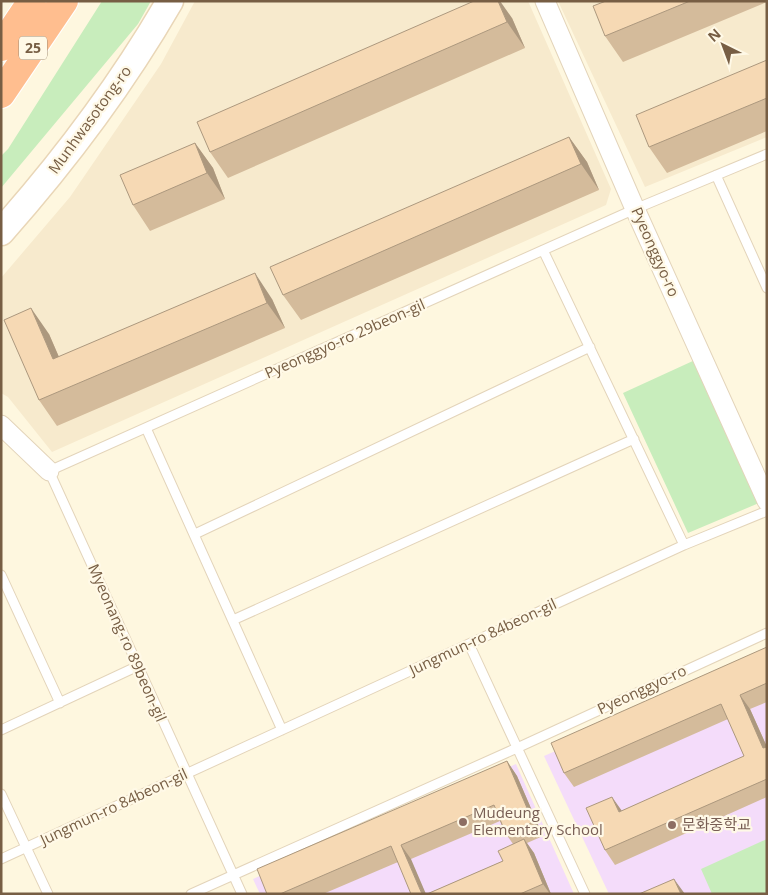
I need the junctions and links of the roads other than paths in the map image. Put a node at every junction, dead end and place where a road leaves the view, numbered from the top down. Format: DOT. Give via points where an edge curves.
graph roads {
  1 [pos="32,1"];
  2 [pos="64,1"];
  3 [pos="170,1"];
  4 [pos="545,1"];
  5 [pos="1,46"];
  6 [pos="1,94"];
  7 [pos="767,154"];
  8 [pos="716,175"];
  9 [pos="635,209"];
  10 [pos="1,232"];
  11 [pos="542,250"];
  12 [pos="767,288"];
  13 [pos="590,347"];
  14 [pos="1,425"];
  15 [pos="146,428"];
  16 [pos="634,439"];
  17 [pos="49,471"];
  18 [pos="767,501"];
  19 [pos="767,511"];
  20 [pos="195,534"];
  21 [pos="684,545"];
  22 [pos="1,575"];
  23 [pos="233,620"];
  24 [pos="767,633"];
  25 [pos="469,644"];
  26 [pos="138,666"];
  27 [pos="60,703"];
  28 [pos="1,730"];
  29 [pos="282,730"];
  30 [pos="517,748"];
  31 [pos="187,773"];
  32 [pos="1,794"];
  33 [pos="26,848"];
  34 [pos="1,859"];
  35 [pos="233,875"];
  36 [pos="48,894"];
  37 [pos="191,894"];
  38 [pos="242,894"];
  39 [pos="585,894"];
  1 -- 5 [label="highway, 25"];
  2 -- 6 [label="highway, 25"];
  3 -- 10 [label="street, Munhwasotong-ro" via="97,114"];
  4 -- 9 [label="street, Pyeonggyo-ro"];
  7 -- 8 [label="lane, Pyeonggyo-ro 29beon-gil"];
  8 -- 9 [label="lane, Pyeonggyo-ro 29beon-gil"];
  8 -- 12 [label="lane"];
  9 -- 11 [label="lane, Pyeonggyo-ro 29beon-gil"];
  9 -- 18 [label="street, Pyeonggyo-ro"];
  11 -- 13 [label="lane"];
  11 -- 15 [label="lane, Pyeonggyo-ro 29beon-gil"];
  13 -- 16 [label="lane"];
  13 -- 20 [label="lane"];
  14 -- 17 [label="street, Myeonang-ro 89beon-gil"];
  15 -- 17 [label="lane, Pyeonggyo-ro 29beon-gil"];
  15 -- 20 [label="lane"];
  16 -- 21 [label="lane"];
  16 -- 23 [label="lane"];
  17 -- 26 [label="lane, Myeonang-ro 89beon-gil"];
  19 -- 21 [label="lane, Jungmun-ro 84beon-gil"];
  20 -- 23 [label="lane"];
  21 -- 25 [label="lane, Jungmun-ro 84beon-gil"];
  22 -- 27 [label="lane"];
  23 -- 29 [label="lane"];
  24 -- 30 [label="lane, Pyeonggyo-ro"];
  25 -- 29 [label="lane, Jungmun-ro 84beon-gil"];
  25 -- 30 [label="lane"];
  26 -- 27 [label="lane"];
  26 -- 31 [label="lane, Myeonang-ro 89beon-gil"];
  27 -- 28 [label="lane"];
  29 -- 31 [label="lane, Jungmun-ro 84beon-gil"];
  30 -- 35 [label="lane"];
  30 -- 39 [label="lane"];
  31 -- 33 [label="lane, Jungmun-ro 84beon-gil"];
  31 -- 35 [label="lane, Myeonang-ro 89beon-gil"];
  32 -- 33 [label="lane"];
  33 -- 34 [label="lane, Jungmun-ro 84beon-gil"];
  33 -- 36 [label="lane"];
  35 -- 37 [label="lane"];
  35 -- 38 [label="lane, Myeonang-ro 89beon-gil"];
}
